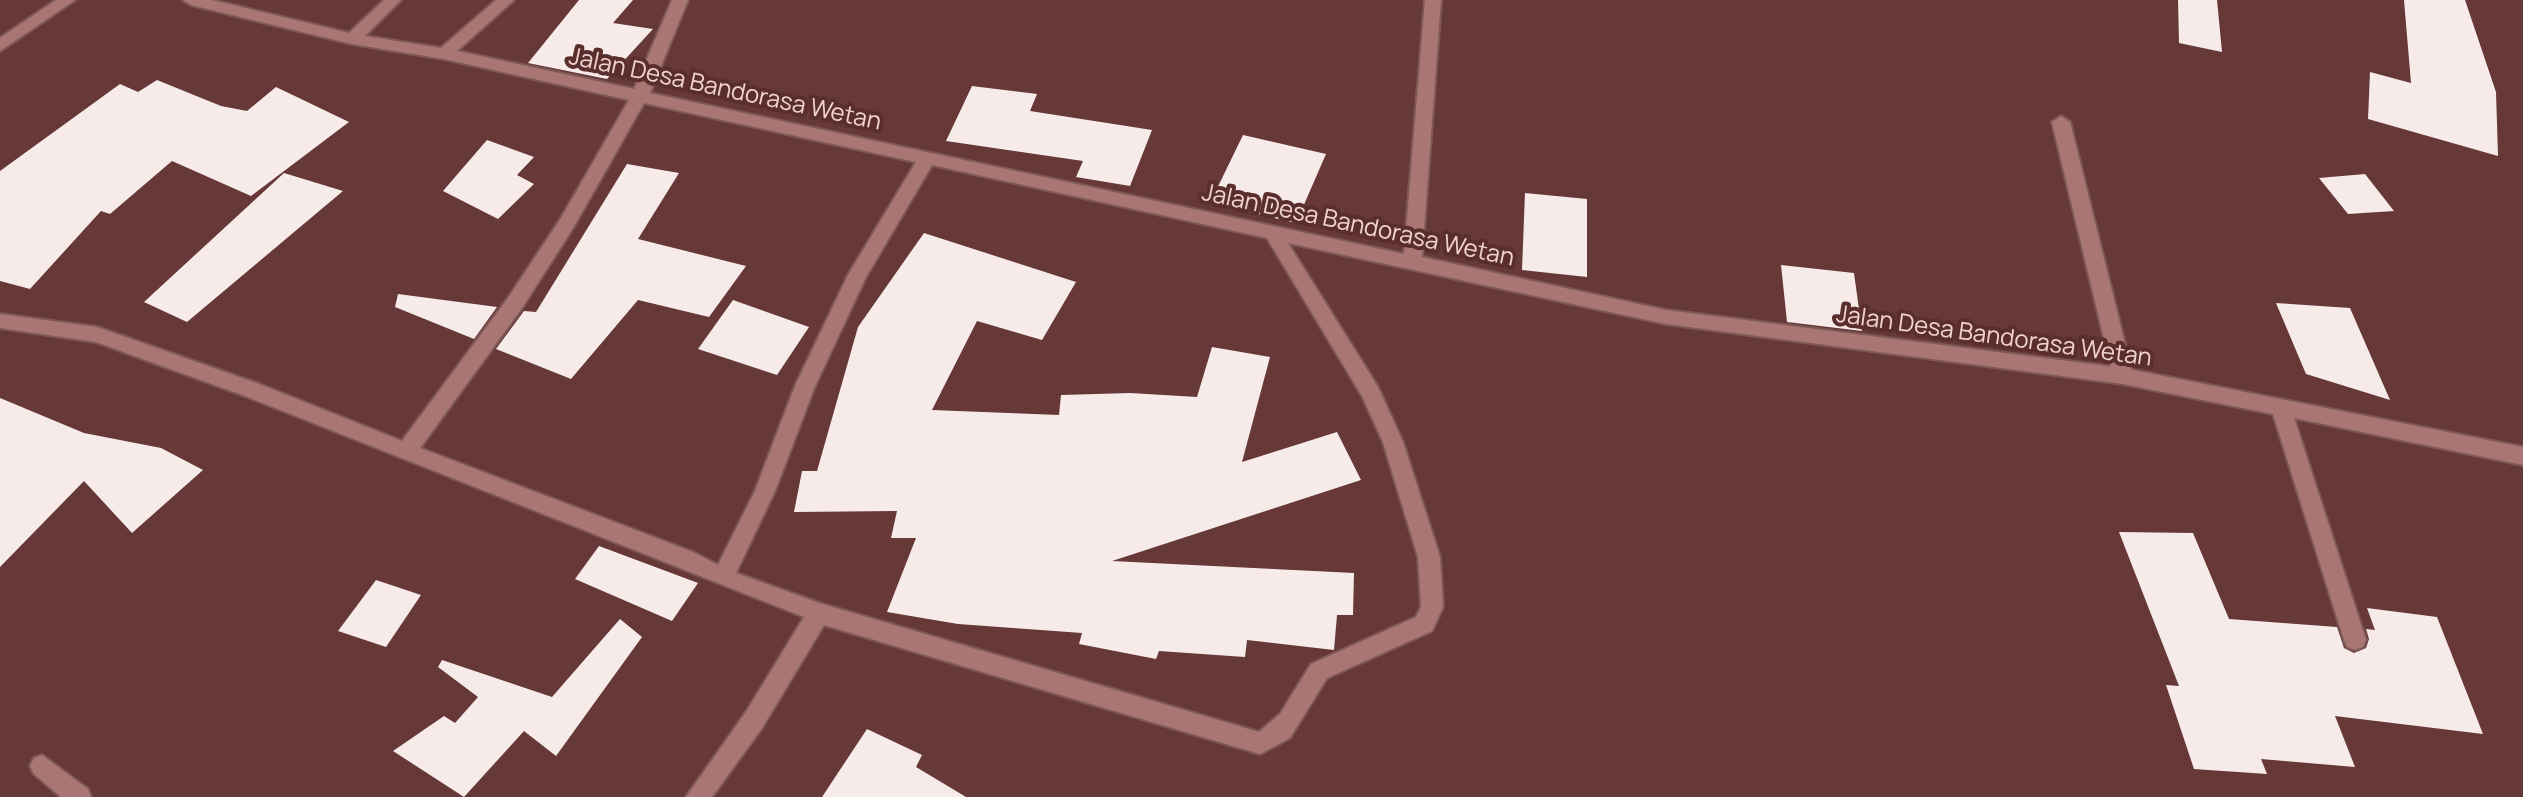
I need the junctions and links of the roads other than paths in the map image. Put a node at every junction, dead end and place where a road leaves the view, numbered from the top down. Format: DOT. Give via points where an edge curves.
graph roads {
  1 [pos="67,0"];
  2 [pos="191,0"];
  3 [pos="393,0"];
  4 [pos="506,0"];
  5 [pos="680,0"];
  6 [pos="1433,0"];
  7 [pos="225,3"];
  8 [pos="352,39"];
  9 [pos="0,46"];
  10 [pos="444,54"];
  11 [pos="640,96"];
  12 [pos="2061,122"];
  13 [pos="927,158"];
  14 [pos="1273,233"];
  15 [pos="1412,263"];
  16 [pos="0,321"];
  17 [pos="2123,376"];
  18 [pos="2281,409"];
  19 [pos="406,451"];
  20 [pos="2523,456"];
  21 [pos="723,578"];
  22 [pos="819,613"];
  23 [pos="2355,640"];
  24 [pos="42,766"];
  25 [pos="79,797"];
  26 [pos="698,797"];
  1 -- 9 [label="street"];
  2 -- 7 [label="street, Jalan Desa Bandorasa Wetan"];
  3 -- 8 [label="street"];
  4 -- 10 [label="street"];
  5 -- 11 [label="street"];
  6 -- 15 [label="street"];
  7 -- 8 [label="street, Jalan Desa Bandorasa Wetan"];
  8 -- 10 [label="street, Jalan Desa Bandorasa Wetan"];
  10 -- 11 [label="street, Jalan Desa Bandorasa Wetan"];
  11 -- 13 [label="street, Jalan Desa Bandorasa Wetan"];
  11 -- 19 [label="street" via="515,303"];
  12 -- 17 [label="street"];
  13 -- 14 [label="street, Jalan Desa Bandorasa Wetan"];
  13 -- 21 [label="street" via="857,275"];
  14 -- 15 [label="street, Jalan Desa Bandorasa Wetan"];
  14 -- 22 [label="street" via="1371,393 1393,442 1429,557 1432,607 1424,624 1319,671 1286,729 1260,743"];
  15 -- 17 [label="street, Jalan Desa Bandorasa Wetan" via="1666,317"];
  16 -- 19 [label="street" via="97,335"];
  17 -- 18 [label="street, Jalan Desa Bandorasa Wetan"];
  18 -- 20 [label="street, Jalan Desa Bandorasa Wetan"];
  18 -- 23 [label="street"];
  19 -- 21 [label="street"];
  21 -- 22 [label="street"];
  22 -- 26 [label="street" via="754,720"];
  24 -- 25 [label="street"];
}
